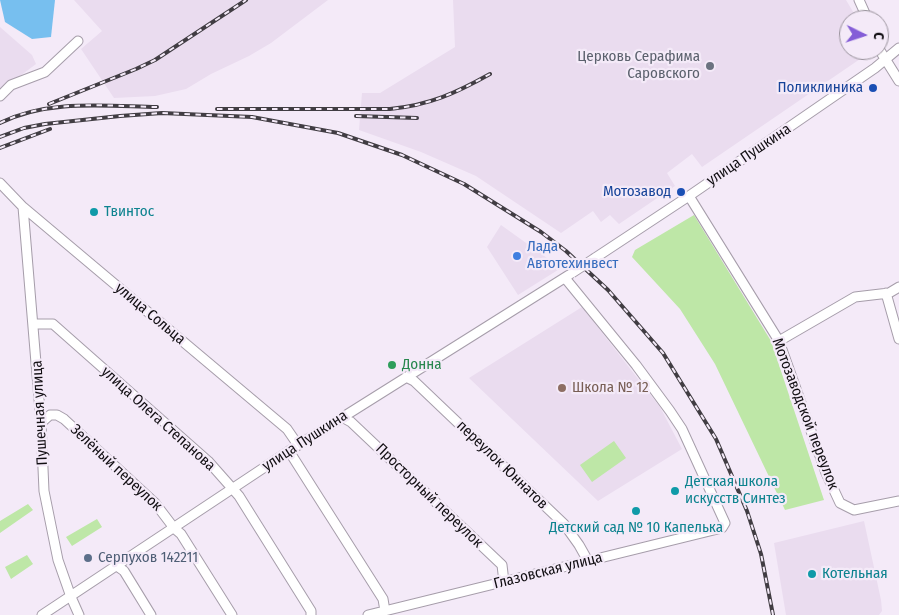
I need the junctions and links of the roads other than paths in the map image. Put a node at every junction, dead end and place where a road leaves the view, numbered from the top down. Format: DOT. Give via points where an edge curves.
graph roads {
  1 [pos="78,41"];
  2 [pos="899,48"];
  3 [pos="889,57"];
  4 [pos="885,60"];
  5 [pos="899,81"];
  6 [pos="0,96"];
  7 [pos="0,183"];
  8 [pos="689,196"];
  9 [pos="23,207"];
  10 [pos="569,275"];
  11 [pos="899,287"];
  12 [pos="886,293"];
  13 [pos="897,322"];
  14 [pos="34,324"];
  15 [pos="899,339"];
  16 [pos="778,341"];
  17 [pos="406,377"];
  18 [pos="342,417"];
  19 [pos="41,423"];
  20 [pos="298,445"];
  21 [pos="289,451"];
  22 [pos="232,490"];
  23 [pos="899,501"];
  24 [pos="174,528"];
  25 [pos="588,561"];
  26 [pos="117,566"];
  27 [pos="504,582"];
  28 [pos="71,597"];
  29 [pos="385,611"];
  30 [pos="42,615"];
  31 [pos="80,615"];
  32 [pos="151,615"];
  33 [pos="232,615"];
  34 [pos="311,615"];
  35 [pos="368,615"];
  1 -- 6 [label="street" via="45,72 11,85"];
  2 -- 3 [label="street, улица Пушкина"];
  4 -- 5 [label="street"];
  4 -- 8 [label="street, улица Пушкина"];
  7 -- 9 [label="street, улица Сольца"];
  8 -- 10 [label="street, улица Пушкина, bridge"];
  8 -- 16 [label="street, Мотозаводской переулок"];
  9 -- 14 [label="street, Пушечная улица"];
  9 -- 20 [label="street, улица Сольца" via="287,429"];
  10 -- 17 [label="street, улица Пушкина"];
  10 -- 25 [label="street, Глазовская улица" via="670,411 725,523 722,528"];
  11 -- 12 [label="street"];
  12 -- 13 [label="street"];
  12 -- 16 [label="street" via="855,297"];
  13 -- 15 [label="street"];
  14 -- 19 [label="street, Пушечная улица"];
  14 -- 22 [label="street, улица Олега Степанова" via="53,324 208,461"];
  16 -- 23 [label="street, Мотозаводской переулок" via="840,503 854,510"];
  17 -- 18 [label="street, улица Пушкина"];
  17 -- 25 [label="street, переулок Юннатов" via="414,381 564,524"];
  18 -- 20 [label="street, улица Пушкина"];
  18 -- 27 [label="street, Просторный переулок" via="502,565"];
  19 -- 24 [label="street, Зелёный переулок" via="50,415 64,419 155,503"];
  19 -- 28 [label="street, Пушечная улица" via="44,491 58,560"];
  20 -- 21 [label="street, улица Пушкина"];
  21 -- 22 [label="street, улица Пушкина"];
  21 -- 29 [label="street" via="383,599"];
  22 -- 24 [label="street, улица Пушкина"];
  22 -- 34 [label="street, улица Олега Степанова"];
  24 -- 26 [label="street, улица Пушкина"];
  24 -- 33 [label="street, Зелёный переулок"];
  25 -- 27 [label="street, Глазовская улица"];
  26 -- 28 [label="street, улица Пушкина"];
  26 -- 32 [label="street" via="124,571"];
  27 -- 29 [label="street, Глазовская улица"];
  28 -- 30 [label="street, улица Пушкина"];
  28 -- 31 [label="street, Пушечная улица"];
  29 -- 35 [label="street, Глазовская улица"];
}
